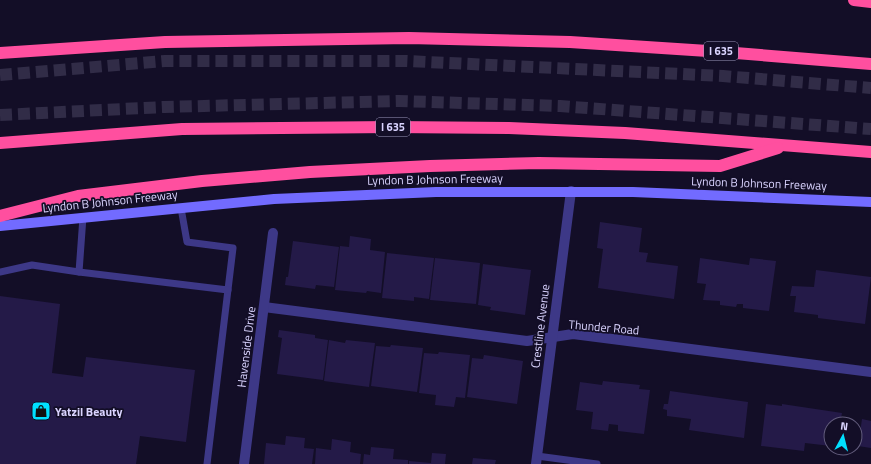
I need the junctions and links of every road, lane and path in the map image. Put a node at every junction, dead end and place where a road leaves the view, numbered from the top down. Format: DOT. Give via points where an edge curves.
graph roads {
  1 [pos="854,0"];
  2 [pos="871,2"];
  3 [pos="0,53"];
  4 [pos="871,64"];
  5 [pos="0,143"];
  6 [pos="786,146"];
  7 [pos="871,152"];
  8 [pos="570,191"];
  9 [pos="871,202"];
  10 [pos="180,208"];
  11 [pos="0,216"];
  12 [pos="83,217"];
  13 [pos="0,226"];
  14 [pos="273,233"];
  15 [pos="0,272"];
  16 [pos="78,272"];
  17 [pos="228,290"];
  18 [pos="264,307"];
  19 [pos="551,338"];
  20 [pos="871,372"];
  21 [pos="536,460"];
  22 [pos="207,464"];
  23 [pos="244,464"];
  24 [pos="596,464"];
  1 -- 2 [label="highway"];
  3 -- 4 [label="highway, I 635" via="164,42 409,38 570,42"];
  5 -- 6 [label="highway, I 635" via="182,129 392,127 509,128 625,133"];
  6 -- 7 [label="highway, I 635"];
  6 -- 11 [label="highway" via="720,166 539,163 430,166 202,181 78,196"];
  8 -- 9 [label="main road, Lyndon B Johnson Freeway"];
  8 -- 10 [label="main road, Lyndon B Johnson Freeway" via="436,192 290,198"];
  8 -- 19 [label="street, Crestline Avenue"];
  10 -- 12 [label="main road, Lyndon B Johnson Freeway"];
  10 -- 17 [label="lane" via="187,242 233,248"];
  12 -- 13 [label="main road, Lyndon B Johnson Freeway"];
  12 -- 16 [label="lane"];
  14 -- 18 [label="street, Havenside Drive"];
  15 -- 16 [label="lane" via="32,265"];
  16 -- 17 [label="lane"];
  17 -- 22 [label="lane"];
  18 -- 19 [label="street, Thunder Road" via="527,341"];
  18 -- 23 [label="street, Havenside Drive"];
  19 -- 20 [label="street, Thunder Road" via="573,334"];
  19 -- 21 [label="street, Crestline Avenue"];
  21 -- 24 [label="lane"];
}
